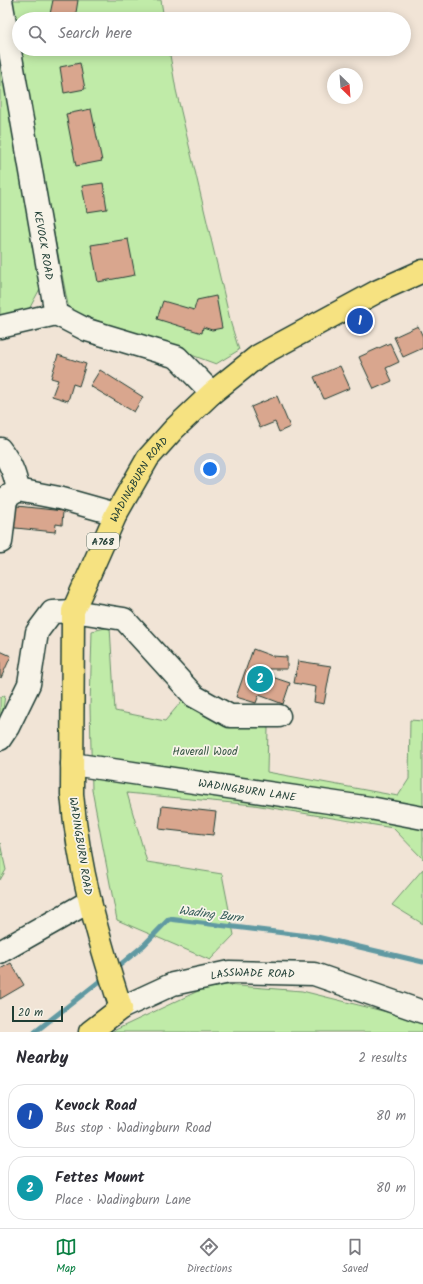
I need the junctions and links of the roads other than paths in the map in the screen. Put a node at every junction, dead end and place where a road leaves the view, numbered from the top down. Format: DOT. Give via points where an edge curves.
graph roads {
  1 [pos="1,0"];
  2 [pos="423,272"];
  3 [pos="56,314"];
  4 [pos="0,327"];
  5 [pos="212,393"];
  6 [pos="0,449"];
  7 [pos="18,490"];
  8 [pos="116,514"];
  9 [pos="1,542"];
  10 [pos="73,611"];
  11 [pos="279,716"];
  12 [pos="0,740"];
  13 [pos="72,764"];
  14 [pos="423,818"];
  15 [pos="90,901"];
  16 [pos="0,952"];
  17 [pos="121,1008"];
  18 [pos="423,1012"];
  19 [pos="90,1032"];
  1 -- 3 [label="street, KEVOCK ROAD"];
  2 -- 5 [label="main road, WADINGBURN ROAD / A768" via="378,291 270,349"];
  3 -- 4 [label="street"];
  3 -- 5 [label="street" via="87,330 177,357"];
  5 -- 8 [label="main road, WADINGBURN ROAD / A768" via="148,458"];
  6 -- 7 [label="street" via="11,465"];
  7 -- 8 [label="street"];
  7 -- 9 [label="street" via="6,498"];
  8 -- 10 [label="main road, WADINGBURN ROAD / A768"];
  10 -- 11 [label="street" via="124,619 194,696 230,716"];
  10 -- 12 [label="street" via="52,612 37,632 30,684"];
  10 -- 13 [label="main road, WADINGBURN ROAD / A768"];
  13 -- 14 [label="street, WADINGBURN LANE"];
  13 -- 15 [label="main road, WADINGBURN ROAD / A768" via="74,815"];
  15 -- 16 [label="street"];
  15 -- 17 [label="main road, WADINGBURN ROAD / A768"];
  17 -- 18 [label="street, LASSWADE ROAD" via="174,984 236,972 314,974"];
  17 -- 19 [label="main road, LASSWADE ROAD"];
}
